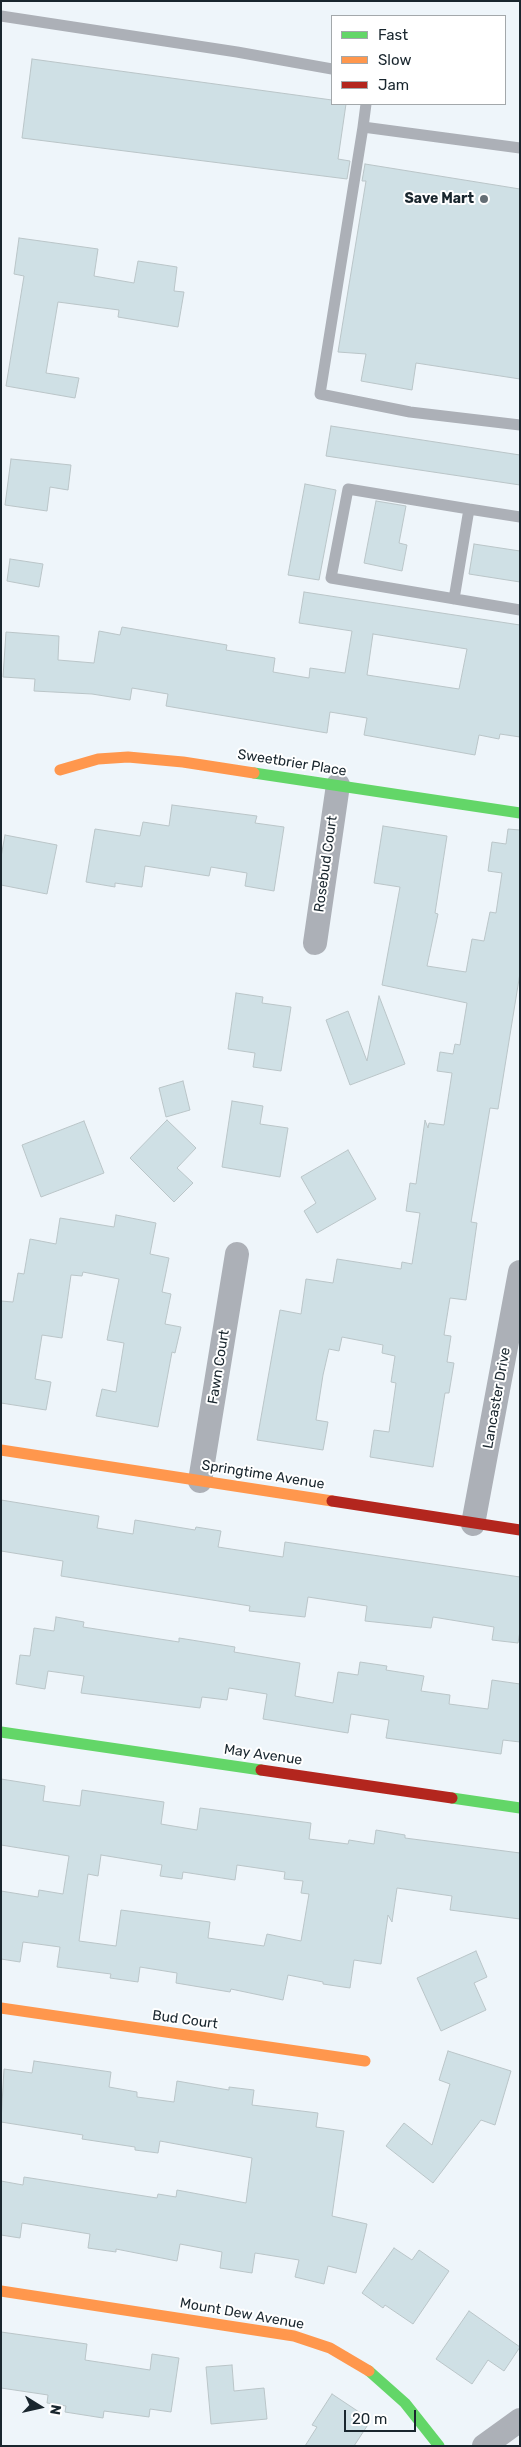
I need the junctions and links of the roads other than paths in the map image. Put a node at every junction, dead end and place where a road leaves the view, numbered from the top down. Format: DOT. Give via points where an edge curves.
graph roads {
  1 [pos="1,16"];
  2 [pos="331,69"];
  3 [pos="366,105"];
  4 [pos="362,127"];
  5 [pos="520,148"];
  6 [pos="520,425"];
  7 [pos="469,509"];
  8 [pos="520,517"];
  9 [pos="454,599"];
  10 [pos="520,610"];
  11 [pos="60,770"];
  12 [pos="338,785"];
  13 [pos="520,813"];
  14 [pos="315,943"];
  15 [pos="237,1254"];
  16 [pos="520,1272"];
  17 [pos="1,1450"];
  18 [pos="200,1481"];
  19 [pos="473,1524"];
  20 [pos="520,1530"];
  21 [pos="1,1732"];
  22 [pos="520,1808"];
  23 [pos="1,2008"];
  24 [pos="365,2061"];
  25 [pos="1,2291"];
  26 [pos="520,2420"];
  27 [pos="438,2446"];
  28 [pos="484,2446"];
  1 -- 2 [label="lane"];
  3 -- 4 [label="lane"];
  4 -- 5 [label="lane"];
  4 -- 6 [label="lane" via="320,394 410,412"];
  7 -- 8 [label="lane"];
  7 -- 9 [label="lane"];
  7 -- 9 [label="lane" via="348,489 331,578"];
  9 -- 10 [label="lane"];
  11 -- 12 [label="street, Sweetbrier Place" via="98,759 128,757"];
  12 -- 13 [label="street, Sweetbrier Place"];
  12 -- 14 [label="street, Rosebud Court"];
  15 -- 18 [label="street, Fawn Court"];
  16 -- 19 [label="street, Lancaster Drive"];
  17 -- 18 [label="street, Springtime Avenue"];
  18 -- 19 [label="street, Springtime Avenue"];
  19 -- 20 [label="street, Springtime Avenue"];
  21 -- 22 [label="street, May Avenue"];
  23 -- 24 [label="street, Bud Court"];
  25 -- 27 [label="street, Mount Dew Avenue" via="294,2336 330,2348 364,2366 405,2403"];
  26 -- 28 [label="street"];
}
